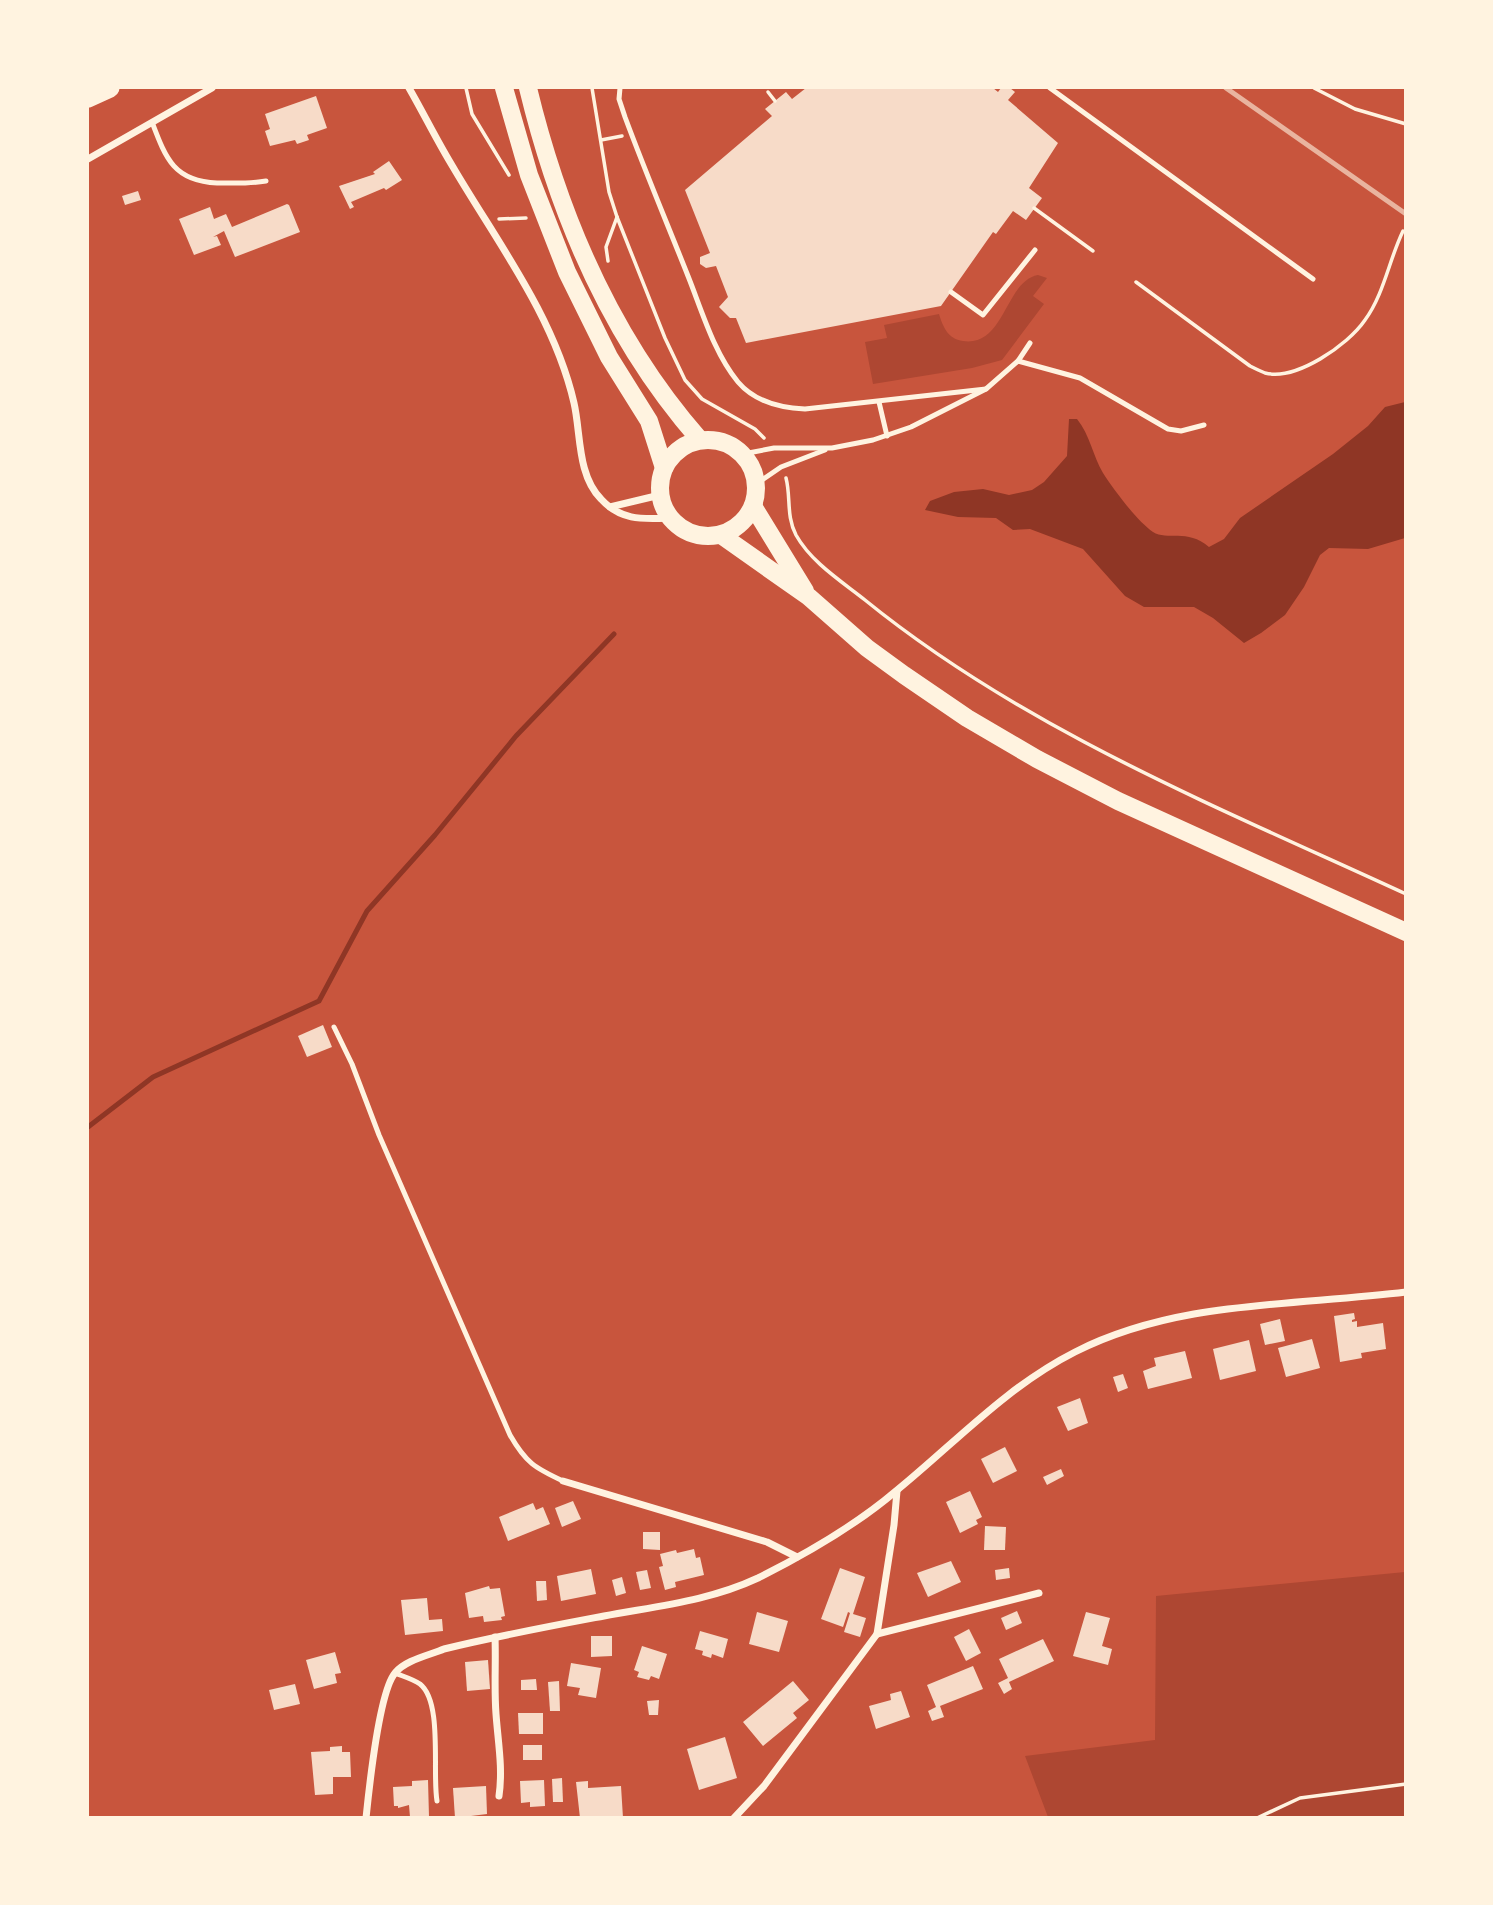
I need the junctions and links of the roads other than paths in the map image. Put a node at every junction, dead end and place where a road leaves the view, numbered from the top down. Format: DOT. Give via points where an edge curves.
graph roads {
  1 [pos="110,88"];
  2 [pos="212,88"];
  3 [pos="409,88"];
  4 [pos="504,88"];
  5 [pos="528,88"];
  6 [pos="620,88"];
  7 [pos="1050,88"];
  8 [pos="88,98"];
  9 [pos="152,122"];
  10 [pos="88,159"];
  11 [pos="266,181"];
  12 [pos="1035,250"];
  13 [pos="1313,279"];
  14 [pos="951,292"];
  15 [pos="1030,343"];
  16 [pos="1018,361"];
  17 [pos="986,389"];
  18 [pos="878,402"];
  19 [pos="1204,425"];
  20 [pos="887,436"];
  21 [pos="700,440"];
  22 [pos="832,448"];
  23 [pos="743,454"];
  24 [pos="664,468"];
  25 [pos="756,484"];
  26 [pos="660,495"];
  27 [pos="753,506"];
  28 [pos="610,507"];
  29 [pos="670,518"];
  30 [pos="721,535"];
  31 [pos="808,597"];
  32 [pos="1405,932"];
  33 [pos="334,1027"];
  34 [pos="1405,1292"];
  35 [pos="563,1481"];
  36 [pos="897,1491"];
  37 [pos="797,1557"];
  38 [pos="1039,1593"];
  39 [pos="877,1634"];
  40 [pos="495,1637"];
  41 [pos="394,1673"];
  42 [pos="499,1796"];
  43 [pos="437,1801"];
  44 [pos="366,1818"];
  45 [pos="734,1818"];
  1 -- 8 [label="highway"];
  2 -- 9 [label="street"];
  3 -- 28 [label="street" via="534,301 562,363 585,471 600,499"];
  4 -- 24 [label="main road" via="530,175 567,272 609,356 649,421"];
  5 -- 21 [label="main road" via="556,188 599,288 635,354"];
  6 -- 18 [label="lane" via="619,99 631,134 708,326 739,383 782,408"];
  7 -- 13 [label="lane"];
  9 -- 10 [label="street"];
  9 -- 11 [label="lane" via="162,149 179,173 192,180"];
  12 -- 14 [label="lane" via="982,315"];
  15 -- 16 [label="lane"];
  16 -- 17 [label="lane"];
  16 -- 19 [label="lane" via="1080,378 1168,429"];
  17 -- 18 [label="lane"];
  17 -- 20 [label="lane"];
  18 -- 20 [label="lane"];
  20 -- 22 [label="lane"];
  21 -- 23 [label="main road" via="716,440"];
  21 -- 24 [label="main road" via="685,445"];
  22 -- 23 [label="lane" via="774,448"];
  22 -- 25 [label="lane" via="781,467"];
  23 -- 25 [label="main road"];
  24 -- 26 [label="main road"];
  25 -- 27 [label="main road"];
  26 -- 28 [label="street"];
  26 -- 29 [label="main road"];
  27 -- 30 [label="main road" via="740,524"];
  27 -- 31 [label="main road"];
  28 -- 29 [label="street" via="636,519"];
  29 -- 30 [label="main road" via="693,535"];
  30 -- 31 [label="main road"];
  31 -- 32 [label="main road" via="867,648 967,718 1037,759 1118,801"];
  33 -- 35 [label="lane" via="510,1435 536,1468"];
  34 -- 36 [label="street" via="1224,1309 1103,1339 1030,1378"];
  35 -- 37 [label="street" via="767,1542"];
  36 -- 37 [label="street"];
  36 -- 39 [label="street"];
  37 -- 40 [label="street" via="711,1597"];
  38 -- 39 [label="street"];
  39 -- 45 [label="street" via="764,1786"];
  40 -- 41 [label="street" via="444,1648"];
  40 -- 42 [label="street"];
  41 -- 43 [label="lane" via="420,1684 429,1696"];
  41 -- 44 [label="street" via="380,1720"];
}
